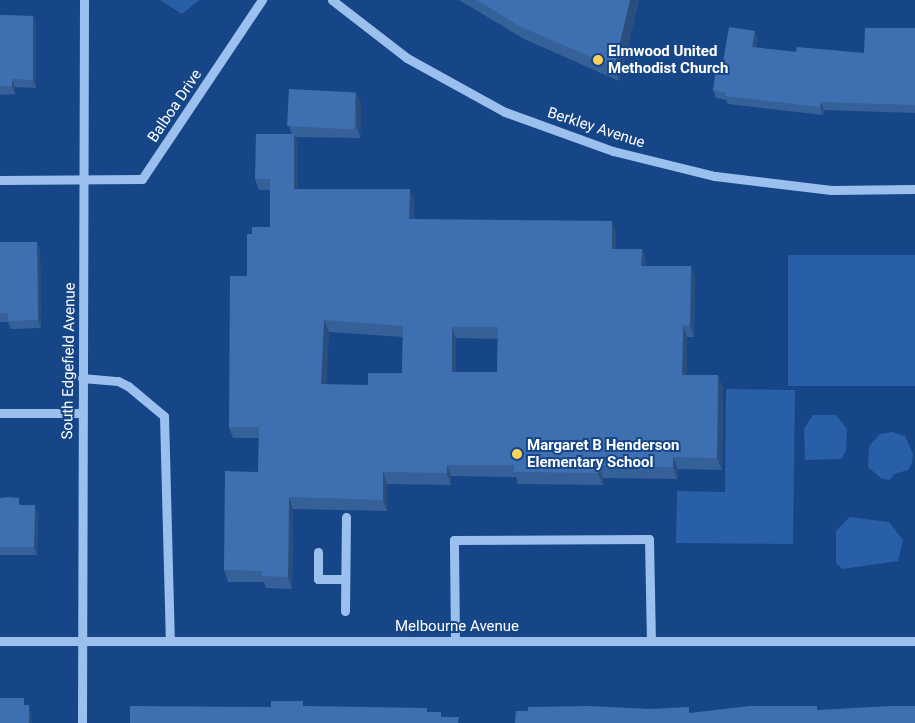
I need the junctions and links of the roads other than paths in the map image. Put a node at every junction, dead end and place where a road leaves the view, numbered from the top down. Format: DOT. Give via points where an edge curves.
graph roads {
  1 [pos="84,0"];
  2 [pos="262,0"];
  3 [pos="332,0"];
  4 [pos="0,180"];
  5 [pos="84,180"];
  6 [pos="915,189"];
  7 [pos="82,378"];
  8 [pos="0,413"];
  9 [pos="82,413"];
  10 [pos="346,518"];
  11 [pos="318,552"];
  12 [pos="345,579"];
  13 [pos="345,611"];
  14 [pos="651,640"];
  15 [pos="915,640"];
  16 [pos="0,641"];
  17 [pos="82,641"];
  18 [pos="170,641"];
  19 [pos="455,641"];
  20 [pos="82,723"];
  1 -- 5 [label="street, South Edgefield Avenue"];
  2 -- 5 [label="street, Balboa Drive" via="142,179"];
  3 -- 6 [label="street, Berkley Avenue" via="407,58 497,107 613,151 715,176 831,190"];
  4 -- 5 [label="street"];
  5 -- 7 [label="street, South Edgefield Avenue"];
  7 -- 9 [label="street, South Edgefield Avenue"];
  7 -- 18 [label="street" via="118,381 164,416"];
  8 -- 9 [label="street"];
  9 -- 17 [label="street, South Edgefield Avenue"];
  10 -- 12 [label="street"];
  11 -- 12 [label="street" via="318,579"];
  12 -- 13 [label="street"];
  14 -- 15 [label="street, Melbourne Avenue"];
  14 -- 19 [label="street, Melbourne Avenue"];
  14 -- 19 [label="street" via="649,539 454,540"];
  16 -- 17 [label="street, Melbourne Avenue"];
  17 -- 18 [label="street, Melbourne Avenue"];
  17 -- 20 [label="street, South Edgefield Avenue"];
  18 -- 19 [label="street, Melbourne Avenue"];
}
